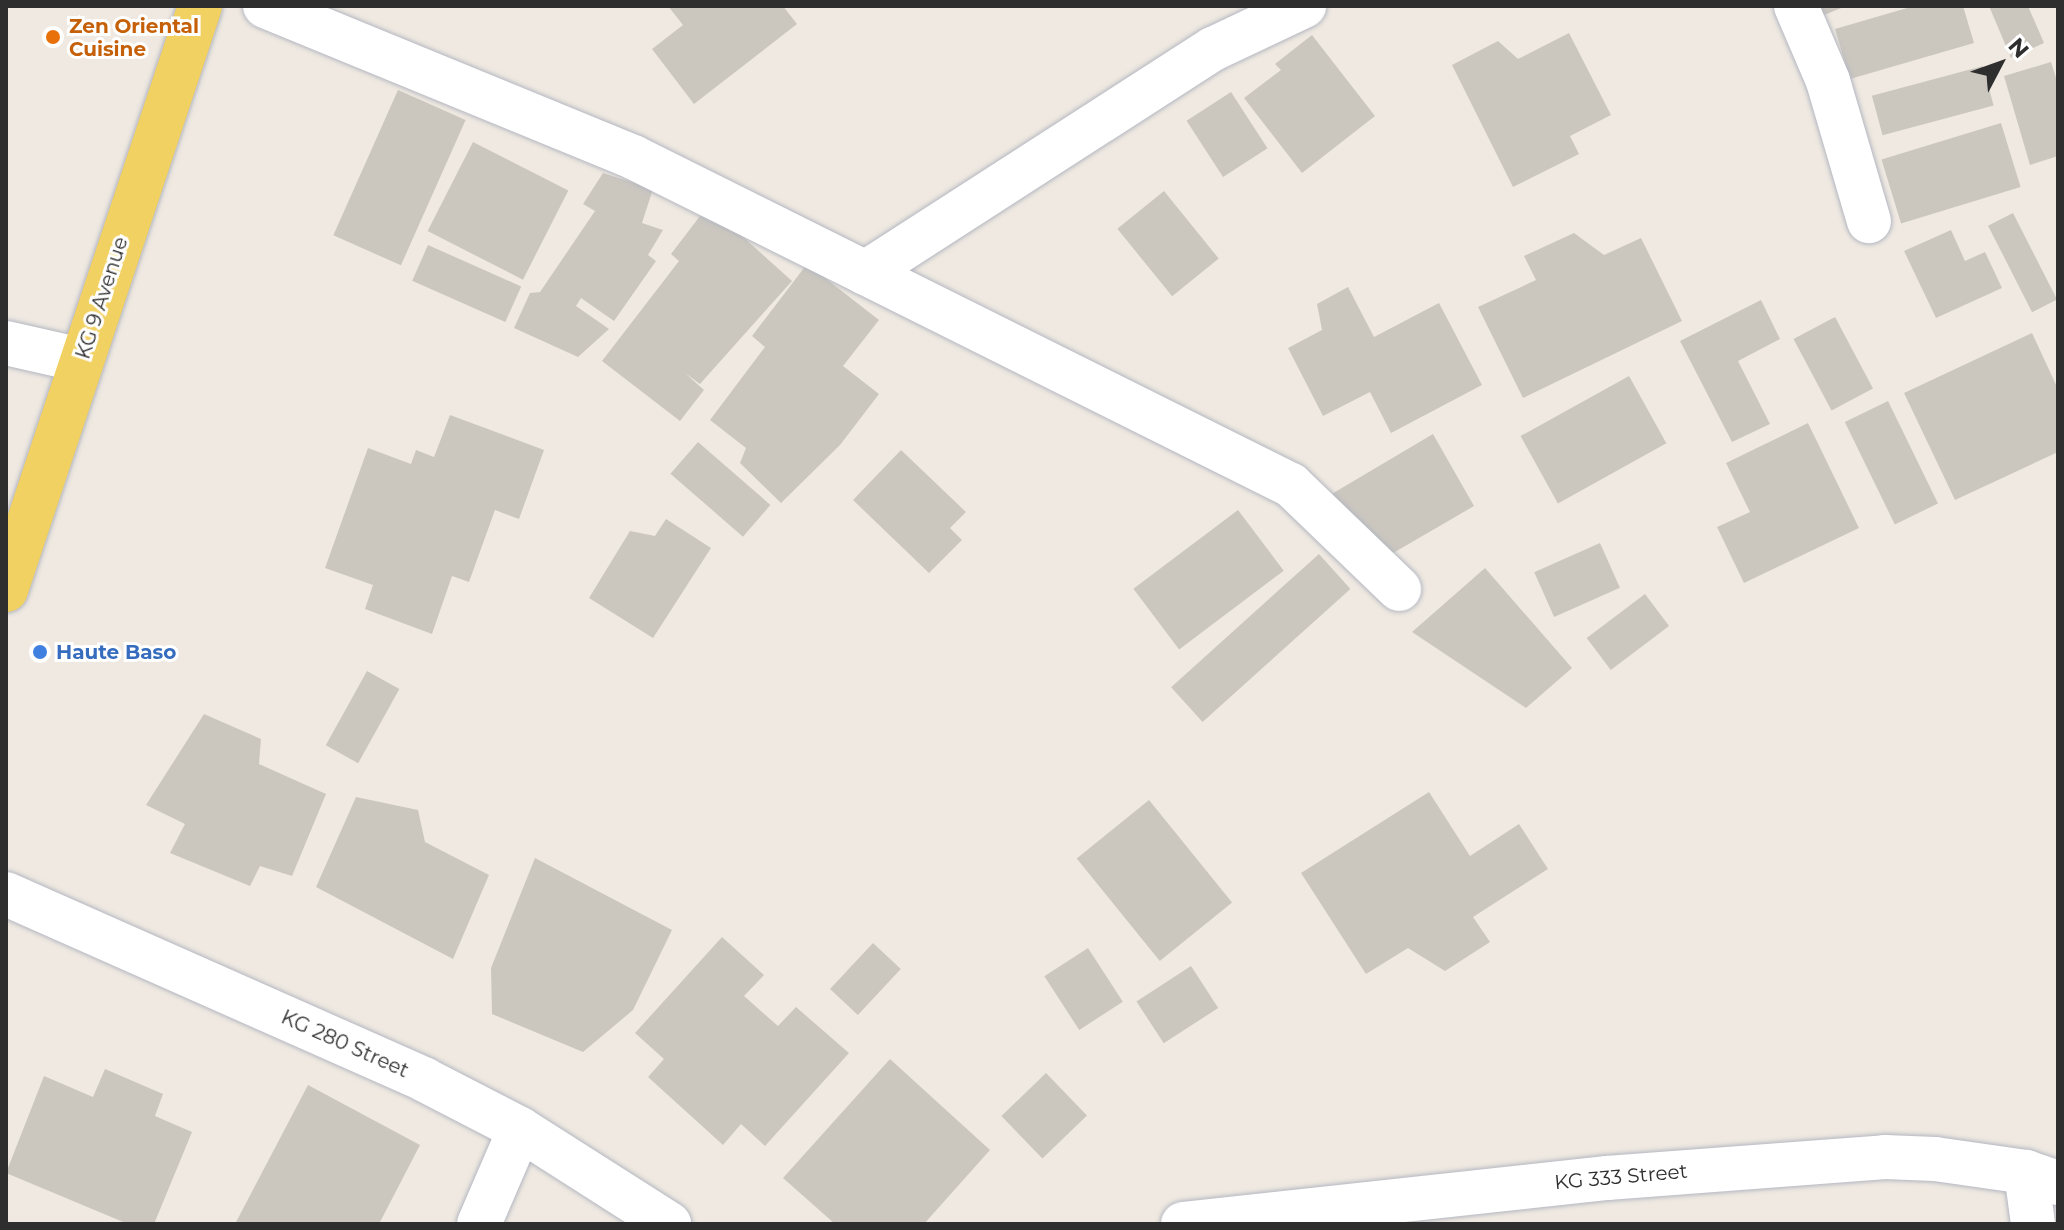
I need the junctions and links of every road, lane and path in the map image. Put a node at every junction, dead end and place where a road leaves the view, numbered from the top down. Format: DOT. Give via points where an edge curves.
graph roads {
  1 [pos="200,6"];
  2 [pos="265,6"];
  3 [pos="1304,6"];
  4 [pos="1796,6"];
  5 [pos="1869,221"];
  6 [pos="865,273"];
  7 [pos="6,343"];
  8 [pos="81,360"];
  9 [pos="1399,589"];
  10 [pos="6,590"];
  11 [pos="6,894"];
  12 [pos="520,1129"];
  13 [pos="2042,1178"];
  14 [pos="1462,1209"];
  15 [pos="479,1224"];
  16 [pos="669,1224"];
  17 [pos="1183,1224"];
  18 [pos="2033,1224"];
  1 -- 8 [label="main road, KG 9 Avenue"];
  2 -- 6 [label="street" via="633,157"];
  3 -- 6 [label="street" via="1213,49"];
  4 -- 5 [label="street" via="1828,81"];
  6 -- 9 [label="street" via="1291,485"];
  7 -- 8 [label="street"];
  8 -- 10 [label="main road, KG 9 Avenue"];
  11 -- 12 [label="street, KG 280 Street" via="425,1080"];
  12 -- 15 [label="street"];
  12 -- 16 [label="street, KG 280 Street"];
  13 -- 14 [label="street, KG 333 Street" via="1935,1159 1885,1157 1607,1178"];
  13 -- 18 [label="street"];
  14 -- 17 [label="street, KG 333 Street"];
}
